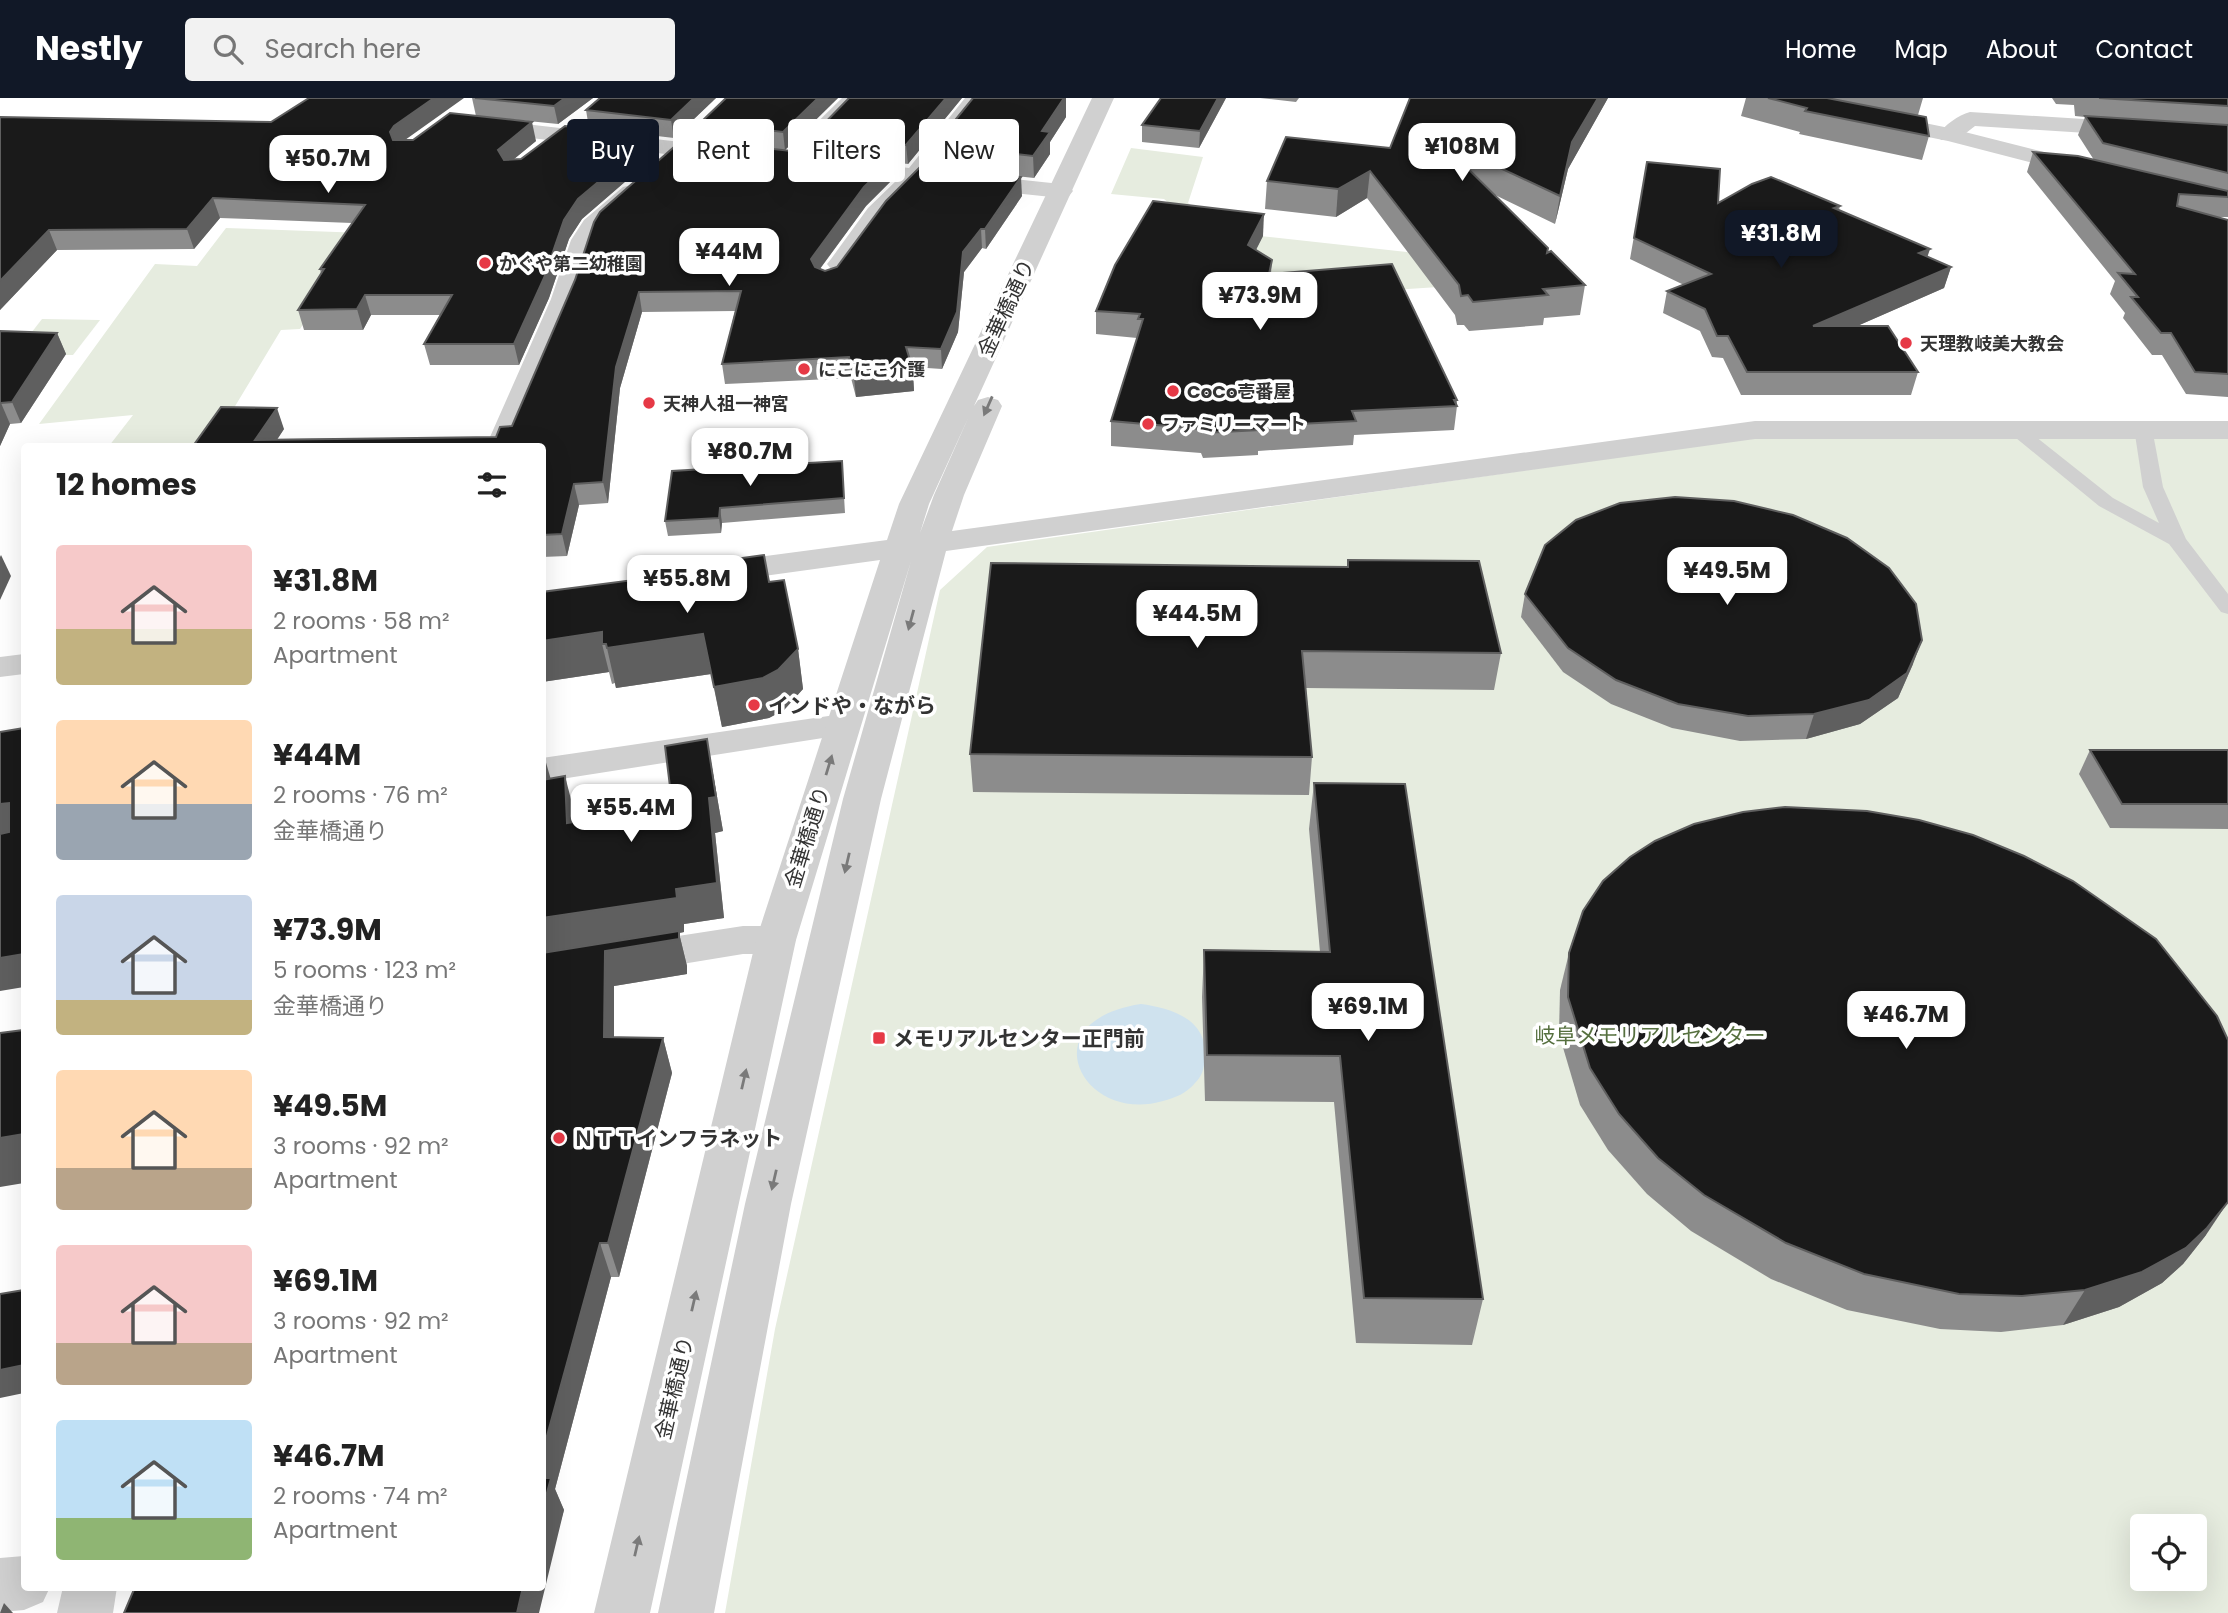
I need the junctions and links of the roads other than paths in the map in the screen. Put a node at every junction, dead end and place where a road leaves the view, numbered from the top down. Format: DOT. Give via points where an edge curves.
graph roads {
  1 [pos="854,98"];
  2 [pos="976,98"];
  3 [pos="1103,98"];
  4 [pos="1127,98"];
  5 [pos="1959,98"];
  6 [pos="466,115"];
  7 [pos="1853,116"];
  8 [pos="583,118"];
  9 [pos="1970,118"];
  10 [pos="833,119"];
  11 [pos="561,135"];
  12 [pos="1949,135"];
  13 [pos="2228,135"];
  14 [pos="673,148"];
  15 [pos="534,156"];
  16 [pos="673,156"];
  17 [pos="905,174"];
  18 [pos="915,175"];
  19 [pos="2109,175"];
  20 [pos="1061,191"];
  21 [pos="828,280"];
  22 [pos="2143,428"];
  23 [pos="2014,429"];
  24 [pos="2228,430"];
  25 [pos="501,443"];
  26 [pos="2176,540"];
  27 [pos="915,547"];
  28 [pos="679,577"];
  29 [pos="2228,608"];
  30 [pos="21,664"];
  31 [pos="0,667"];
  32 [pos="842,725"];
  33 [pos="546,769"];
  34 [pos="776,940"];
  35 [pos="546,971"];
  36 [pos="21,1583"];
  37 [pos="0,1585"];
  38 [pos="89,1591"];
  39 [pos="85,1613"];
  40 [pos="622,1613"];
  41 [pos="686,1613"];
  1 -- 10 [label="street"];
  2 -- 18 [label="street"];
  3 -- 20 [label="street, 金華橋通り"];
  4 -- 27 [label="street, 金華橋通り, one-way" via="949,495"];
  5 -- 9 [label="street"];
  6 -- 11 [label="street"];
  7 -- 12 [label="street"];
  8 -- 11 [label="street"];
  9 -- 12 [label="street"];
  9 -- 13 [label="street"];
  11 -- 14 [label="street"];
  11 -- 15 [label="street"];
  12 -- 19 [label="street"];
  16 -- 25 [label="street" via="593,225 583,240 564,299"];
  17 -- 18 [label="street"];
  18 -- 20 [label="street"];
  18 -- 21 [label="street" via="877,213"];
  20 -- 27 [label="street, 金華橋通り" via="914,504"];
  22 -- 23 [label="street"];
  22 -- 24 [label="street"];
  22 -- 26 [label="lane" via="2153,488"];
  23 -- 26 [label="lane" via="2106,502"];
  23 -- 27 [label="street" via="1755,430"];
  26 -- 29 [label="lane"];
  27 -- 28 [label="street"];
  27 -- 32 [label="street, 金華橋通り"];
  27 -- 41 [label="street, 金華橋通り, one-way" via="768,1204"];
  30 -- 31 [label="street"];
  32 -- 33 [label="street"];
  34 -- 32 [label="street, 金華橋通り, one-way"];
  34 -- 35 [label="street" via="743,940"];
  40 -- 34 [label="street, 金華橋通り, one-way"];
  36 -- 37 [label="street"];
  38 -- 39 [label="street"];
}
